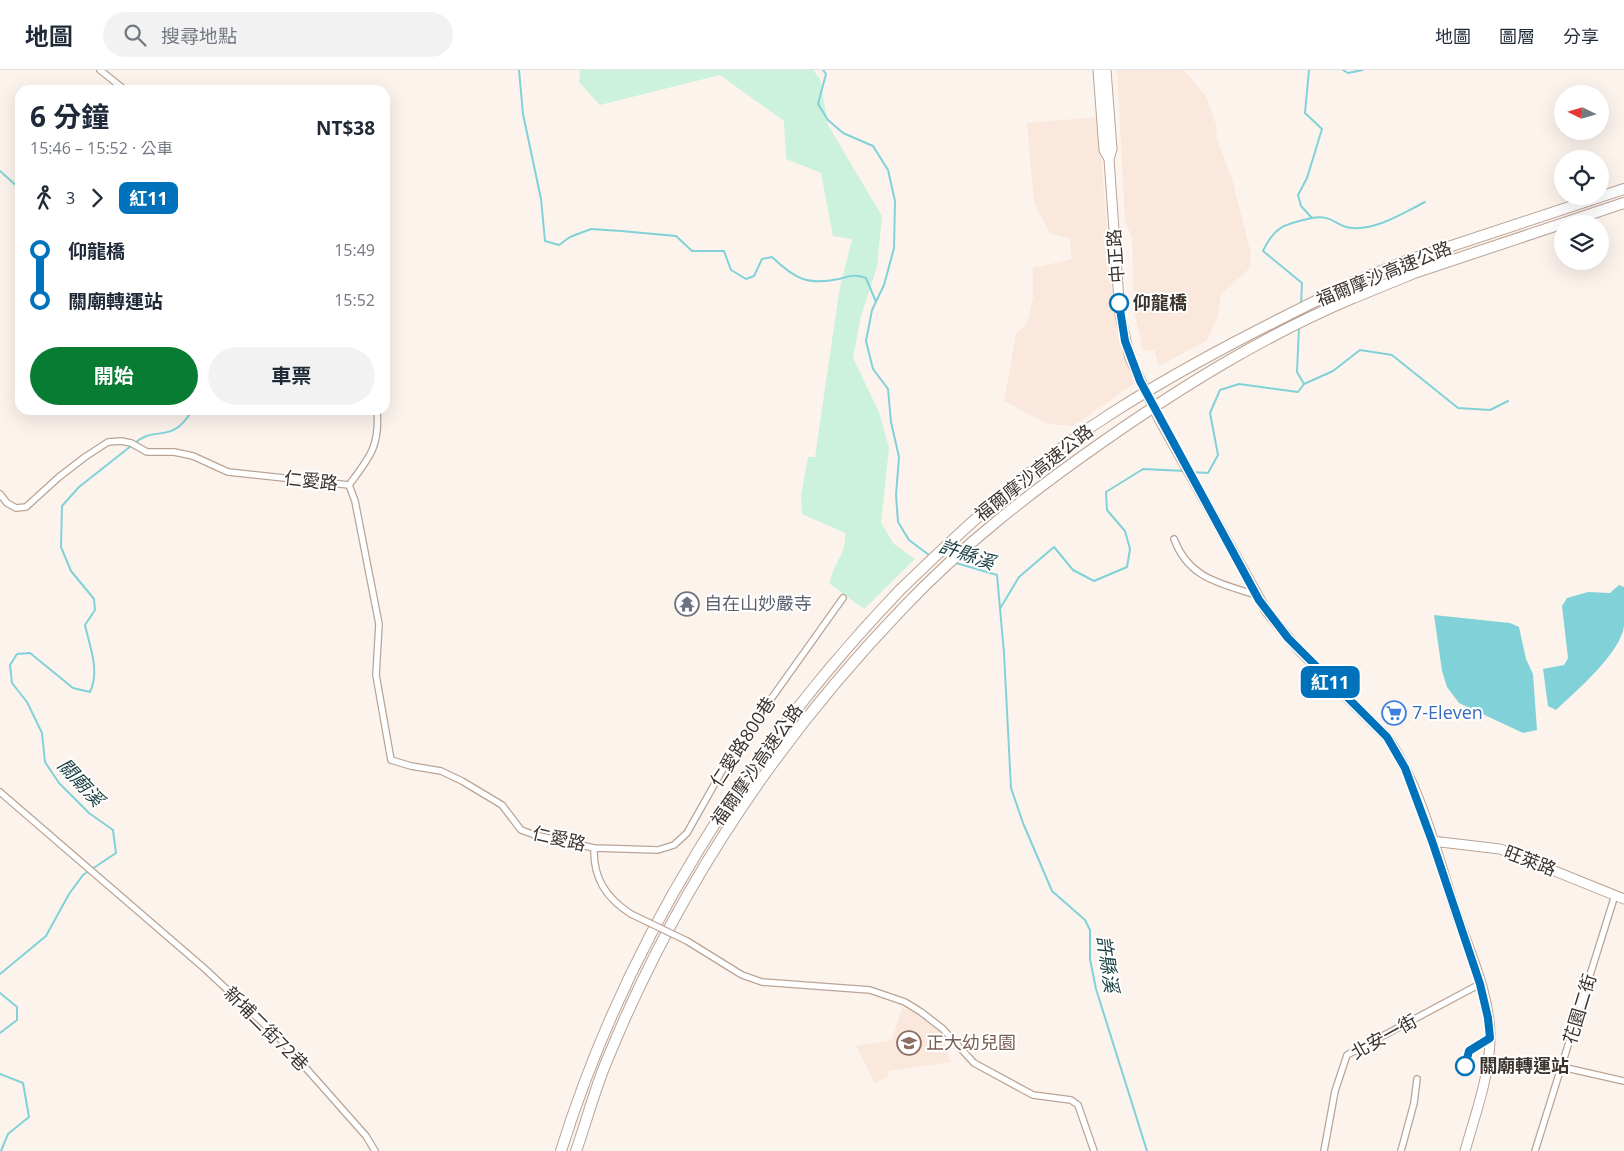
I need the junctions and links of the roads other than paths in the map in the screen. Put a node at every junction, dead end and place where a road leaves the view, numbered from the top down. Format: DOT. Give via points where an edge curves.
graph roads {
  1 [pos="100,70"];
  2 [pos="1098,70"];
  3 [pos="1106,70"];
  4 [pos="120,85"];
  5 [pos="1109,159"];
  6 [pos="1624,189"];
  7 [pos="1624,203"];
  8 [pos="377,415"];
  9 [pos="349,484"];
  10 [pos="0,494"];
  11 [pos="1174,539"];
  12 [pos="1256,595"];
  13 [pos="843,598"];
  14 [pos="0,792"];
  15 [pos="1432,841"];
  16 [pos="594,848"];
  17 [pos="1620,897"];
  18 [pos="1480,984"];
  19 [pos="1562,1067"];
  20 [pos="1417,1079"];
  21 [pos="1624,1081"];
  22 [pos="375,1151"];
  23 [pos="561,1151"];
  24 [pos="576,1151"];
  25 [pos="1094,1151"];
  26 [pos="1324,1151"];
  27 [pos="1401,1151"];
  28 [pos="1465,1151"];
  29 [pos="1536,1151"];
  1 -- 4 [label="street"];
  2 -- 5 [label="main road, 中正路" via="1104,150"];
  3 -- 5 [label="main road, 中正路" via="1112,149"];
  5 -- 12 [label="main road, 中正路" via="1122,328 1134,366"];
  6 -- 23 [label="highway, 福爾摩沙高速公路, bridge" via="1406,261 1356,282 1216,351 1111,413 1018,481 900,590 822,676 751,768 688,866 644,946 596,1057"];
  7 -- 24 [label="highway, 福爾摩沙高速公路, bridge" via="1414,273 1324,310 1245,351 1158,402 1032,492 943,566 857,656 786,742 714,848 659,945 611,1050"];
  8 -- 9 [label="street" via="379,432 372,455"];
  9 -- 10 [label="street, 仁愛路" via="228,472 193,456 147,452 132,443 108,442 59,477 26,507 16,508"];
  9 -- 16 [label="street, 仁愛路" via="357,509 379,624 376,675 391,760 441,771 462,782 502,805 521,830"];
  11 -- 12 [label="street" via="1180,554 1209,580"];
  12 -- 15 [label="main road" via="1288,638 1387,737 1405,768"];
  13 -- 16 [label="street, 仁愛路800巷" via="731,755 687,833 674,845 658,850"];
  14 -- 22 [label="street, 新埔二街72巷" via="204,968 282,1041 366,1136"];
  15 -- 17 [label="main road, 旺萊路" via="1500,849"];
  15 -- 18 [label="main road"];
  16 -- 25 [label="street, 仁愛路, bridge" via="594,861 603,889 615,904 631,914 687,941 742,975 762,982 870,990 905,1002 943,1029 974,1063 1033,1095 1072,1100 1078,1105"];
  17 -- 19 [label="street, 花園二街"];
  18 -- 26 [label="street, 北安一街" via="1347,1055 1335,1091"];
  18 -- 28 [label="main road" via="1488,1018 1489,1054"];
  19 -- 21 [label="street"];
  19 -- 29 [label="street, 花園二街"];
  20 -- 27 [label="street"];
}
